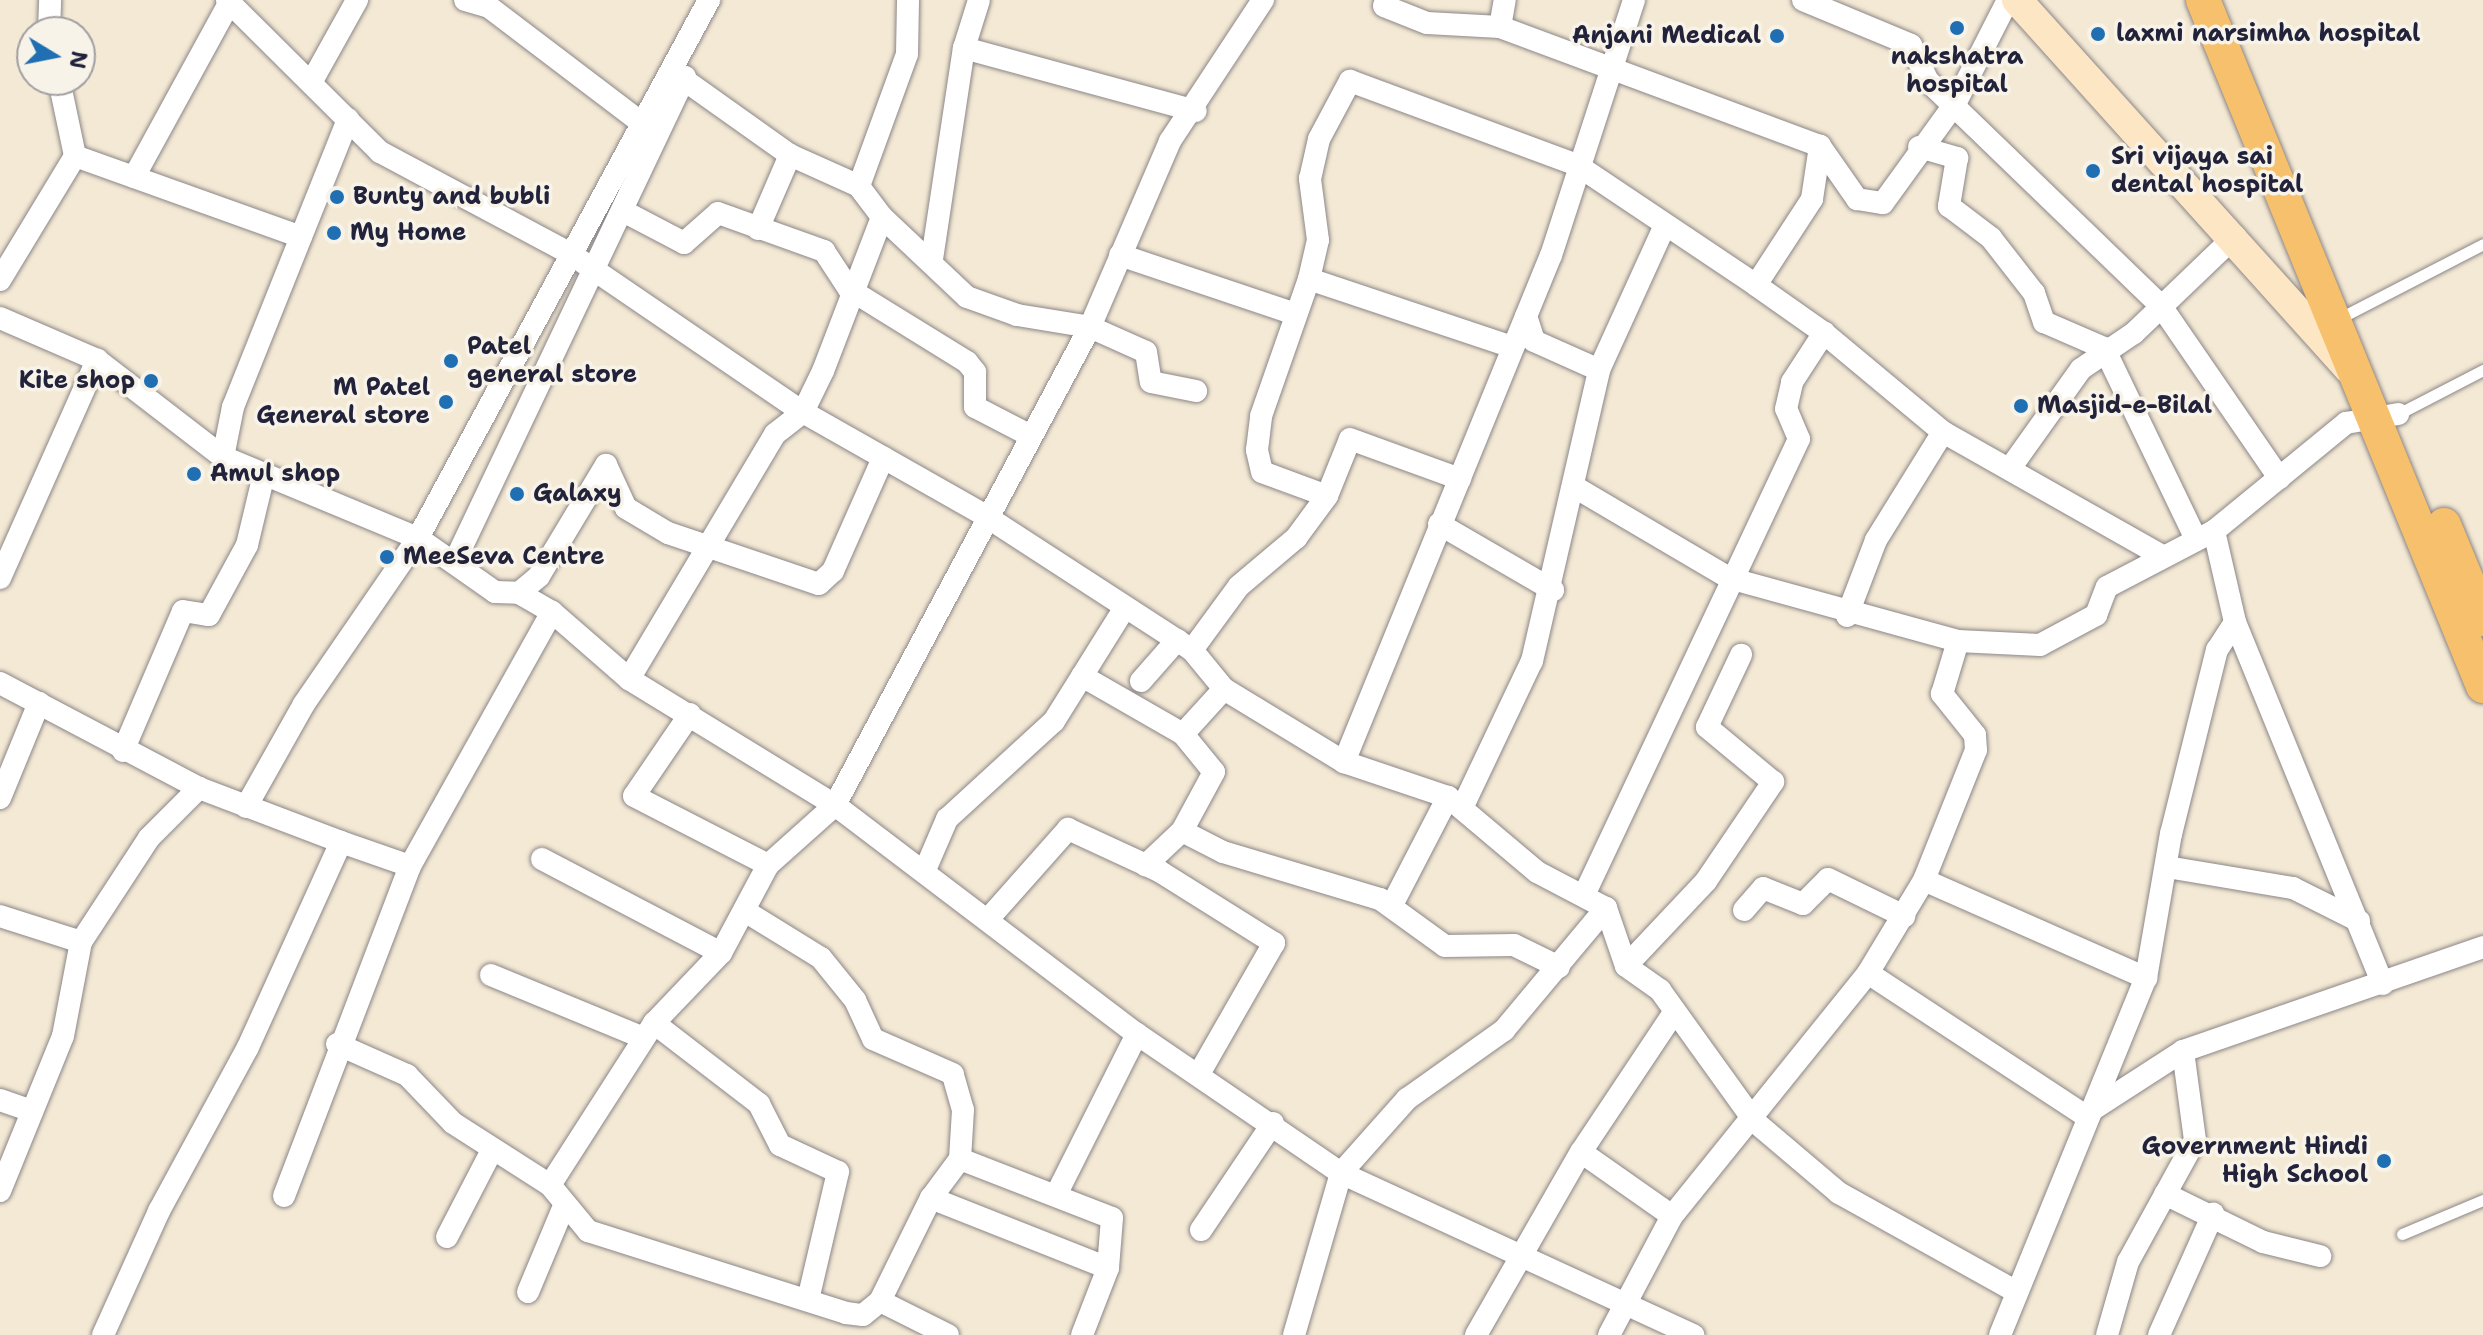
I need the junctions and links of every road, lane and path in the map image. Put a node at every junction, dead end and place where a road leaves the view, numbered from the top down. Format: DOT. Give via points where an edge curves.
graph roads {
  1 [pos="357,0"];
  2 [pos="465,0"];
  3 [pos="708,0"];
  4 [pos="722,0"];
  5 [pos="908,0"];
  6 [pos="979,0"];
  7 [pos="1263,0"];
  8 [pos="1386,0"];
  9 [pos="1505,0"];
  10 [pos="1634,0"];
  11 [pos="1803,0"];
  12 [pos="2008,0"];
  13 [pos="2017,0"];
  14 [pos="2203,0"];
  15 [pos="2227,0"];
  16 [pos="228,1"];
  17 [pos="1500,27"];
  18 [pos="964,48"];
  19 [pos="1610,67"];
  20 [pos="676,80"];
  21 [pos="312,81"];
  22 [pos="62,96"];
  23 [pos="1956,102"];
  24 [pos="1196,111"];
  25 [pos="348,119"];
  26 [pos="643,124"];
  27 [pos="1820,146"];
  28 [pos="1919,147"];
  29 [pos="790,155"];
  30 [pos="75,156"];
  31 [pos="1577,165"];
  32 [pos="134,177"];
  33 [pos="859,186"];
  34 [pos="623,211"];
  35 [pos="882,217"];
  36 [pos="1665,225"];
  37 [pos="758,229"];
  38 [pos="2235,236"];
  39 [pos="301,237"];
  40 [pos="2483,244"];
  41 [pos="571,254"];
  42 [pos="1120,255"];
  43 [pos="932,259"];
  44 [pos="593,270"];
  45 [pos="1309,279"];
  46 [pos="0,280"];
  47 [pos="1756,285"];
  48 [pos="849,289"];
  49 [pos="2161,306"];
  50 [pos="1295,314"];
  51 [pos="2345,315"];
  52 [pos="1526,316"];
  53 [pos="0,318"];
  54 [pos="1090,327"];
  55 [pos="1824,333"];
  56 [pos="1512,347"];
  57 [pos="2104,348"];
  58 [pos="97,360"];
  59 [pos="1599,370"];
  60 [pos="2483,370"];
  61 [pos="2360,382"];
  62 [pos="1196,391"];
  63 [pos="803,412"];
  64 [pos="2387,416"];
  65 [pos="1943,432"];
  66 [pos="1031,436"];
  67 [pos="223,457"];
  68 [pos="883,458"];
  69 [pos="2011,467"];
  70 [pos="264,474"];
  71 [pos="2279,478"];
  72 [pos="1460,479"];
  73 [pos="1573,486"];
  74 [pos="1327,496"];
  75 [pos="984,515"];
  76 [pos="1439,524"];
  77 [pos="2205,535"];
  78 [pos="418,538"];
  79 [pos="707,544"];
  80 [pos="2160,555"];
  81 [pos="455,561"];
  82 [pos="0,578"];
  83 [pos="1729,578"];
  84 [pos="1553,590"];
  85 [pos="519,593"];
  86 [pos="1124,609"];
  87 [pos="552,612"];
  88 [pos="1847,616"];
  89 [pos="2483,619"];
  90 [pos="2235,622"];
  91 [pos="1958,641"];
  92 [pos="1184,645"];
  93 [pos="1741,655"];
  94 [pos="1082,676"];
  95 [pos="629,679"];
  96 [pos="1141,681"];
  97 [pos="0,683"];
  98 [pos="2483,686"];
  99 [pos="1224,689"];
  100 [pos="39,703"];
  101 [pos="690,714"];
  102 [pos="1183,734"];
  103 [pos="123,751"];
  104 [pos="1344,762"];
  105 [pos="199,788"];
  106 [pos="0,798"];
  107 [pos="1455,802"];
  108 [pos="835,805"];
  109 [pos="246,807"];
  110 [pos="1182,831"];
  111 [pos="341,842"];
  112 [pos="542,859"];
  113 [pos="768,865"];
  114 [pos="1146,865"];
  115 [pos="410,866"];
  116 [pos="2167,867"];
  117 [pos="925,870"];
  118 [pos="1924,880"];
  119 [pos="1585,893"];
  120 [pos="1392,905"];
  121 [pos="1606,908"];
  122 [pos="1744,910"];
  123 [pos="748,913"];
  124 [pos="0,916"];
  125 [pos="1904,916"];
  126 [pos="990,917"];
  127 [pos="2359,921"];
  128 [pos="81,942"];
  129 [pos="2483,947"];
  130 [pos="721,953"];
  131 [pos="1626,966"];
  132 [pos="1559,967"];
  133 [pos="1868,973"];
  134 [pos="491,975"];
  135 [pos="2146,978"];
  136 [pos="2383,984"];
  137 [pos="1675,1011"];
  138 [pos="649,1030"];
  139 [pos="1137,1034"];
  140 [pos="337,1044"];
  141 [pos="2183,1051"];
  142 [pos="1200,1072"];
  143 [pos="0,1100"];
  144 [pos="32,1111"];
  145 [pos="2084,1115"];
  146 [pos="1754,1121"];
  147 [pos="1273,1123"];
  148 [pos="491,1152"];
  149 [pos="1581,1152"];
  150 [pos="960,1159"];
  151 [pos="1341,1173"];
  152 [pos="2,1182"];
  153 [pos="550,1185"];
  154 [pos="1057,1193"];
  155 [pos="2165,1194"];
  156 [pos="284,1196"];
  157 [pos="931,1198"];
  158 [pos="2483,1200"];
  159 [pos="564,1206"];
  160 [pos="2213,1214"];
  161 [pos="1672,1216"];
  162 [pos="1201,1230"];
  163 [pos="2402,1234"];
  164 [pos="447,1237"];
  165 [pos="2320,1256"];
  166 [pos="1519,1258"];
  167 [pos="1108,1268"];
  168 [pos="2015,1291"];
  169 [pos="528,1292"];
  170 [pos="809,1296"];
  171 [pos="1621,1304"];
  172 [pos="871,1308"];
  173 [pos="103,1335"];
  174 [pos="851,1335"];
  175 [pos="948,1335"];
  176 [pos="1082,1335"];
  177 [pos="1294,1335"];
  178 [pos="1476,1335"];
  179 [pos="1609,1335"];
  180 [pos="1694,1335"];
  181 [pos="2000,1335"];
  182 [pos="2107,1335"];
  183 [pos="2159,1335"];
  1 -- 21 [label="street"];
  2 -- 26 [label="street" via="489,7"];
  3 -- 20 [label="street"];
  4 -- 20 [label="street"];
  5 -- 33 [label="street" via="907,54"];
  6 -- 18 [label="street"];
  7 -- 24 [label="street"];
  8 -- 17 [label="street" via="1384,6 1427,23"];
  9 -- 17 [label="street"];
  10 -- 19 [label="street"];
  11 -- 23 [label="street" via="1911,45 1927,80"];
  12 -- 23 [label="street"];
  13 -- 38 [label="main road"];
  14 -- 51 [label="main road"];
  15 -- 51 [label="main road"];
  16 -- 21 [label="street"];
  16 -- 32 [label="street"];
  17 -- 19 [label="street"];
  18 -- 24 [label="street"];
  18 -- 43 [label="street"];
  19 -- 27 [label="street"];
  19 -- 31 [label="street"];
  20 -- 26 [label="street"];
  20 -- 29 [label="street"];
  20 -- 34 [label="street"];
  21 -- 25 [label="street"];
  22 -- 30 [label="street"];
  23 -- 28 [label="street"];
  23 -- 49 [label="street" via="2068,222"];
  24 -- 42 [label="street" via="1170,141"];
  25 -- 39 [label="street"];
  25 -- 41 [label="street" via="380,152"];
  26 -- 41 [label="street"];
  27 -- 28 [label="street" via="1857,199 1883,203"];
  27 -- 47 [label="street" via="1812,199"];
  28 -- 57 [label="street" via="1957,158 1949,206 1991,238 2034,293 2044,322"];
  29 -- 33 [label="street"];
  29 -- 37 [label="street"];
  30 -- 32 [label="street"];
  30 -- 46 [label="street"];
  31 -- 36 [label="street"];
  31 -- 45 [label="street" via="1350,81 1319,139 1310,179 1318,228"];
  31 -- 52 [label="street"];
  32 -- 39 [label="street"];
  33 -- 35 [label="street"];
  34 -- 37 [label="street" via="684,243 710,214"];
  34 -- 44 [label="street"];
  35 -- 43 [label="street"];
  35 -- 48 [label="street"];
  36 -- 47 [label="street"];
  36 -- 59 [label="street"];
  37 -- 48 [label="street" via="824,251"];
  38 -- 49 [label="street"];
  38 -- 61 [label="main road"];
  39 -- 67 [label="street" via="233,407"];
  40 -- 51 [label="lane"];
  41 -- 44 [label="street"];
  41 -- 78 [label="street"];
  42 -- 50 [label="street"];
  42 -- 54 [label="street"];
  43 -- 54 [label="street" via="967,297 1017,315"];
  44 -- 63 [label="street"];
  44 -- 81 [label="street"];
  45 -- 50 [label="street"];
  45 -- 56 [label="street"];
  47 -- 55 [label="street"];
  48 -- 63 [label="street"];
  48 -- 66 [label="street" via="967,362 975,372 969,398 975,407"];
  49 -- 57 [label="street"];
  49 -- 71 [label="street"];
  50 -- 74 [label="street" via="1257,450 1262,472"];
  51 -- 61 [label="main road"];
  51 -- 64 [label="main road"];
  52 -- 56 [label="street"];
  52 -- 59 [label="street" via="1534,341"];
  53 -- 58 [label="street"];
  54 -- 62 [label="street" via="1146,352 1151,382"];
  54 -- 66 [label="street"];
  55 -- 65 [label="street"];
  55 -- 83 [label="street" via="1792,382 1786,409 1799,439"];
  56 -- 72 [label="street"];
  57 -- 69 [label="street"];
  57 -- 77 [label="street"];
  58 -- 67 [label="street"];
  58 -- 82 [label="street"];
  59 -- 73 [label="street"];
  60 -- 64 [label="lane"];
  61 -- 64 [label="main road"];
  63 -- 68 [label="street"];
  63 -- 79 [label="street" via="775,434"];
  64 -- 71 [label="street" via="2346,423"];
  64 -- 89 [label="main road"];
  64 -- 98 [label="main road"];
  65 -- 69 [label="street"];
  65 -- 88 [label="street" via="1876,540"];
  66 -- 75 [label="street"];
  67 -- 70 [label="street"];
  68 -- 75 [label="street"];
  68 -- 79 [label="street" via="833,571 819,584"];
  69 -- 80 [label="street" via="2089,520"];
  70 -- 78 [label="street"];
  70 -- 103 [label="street" via="247,545 209,615 183,611"];
  71 -- 77 [label="street"];
  72 -- 74 [label="street" via="1350,439"];
  72 -- 76 [label="street"];
  73 -- 83 [label="street"];
  73 -- 84 [label="street"];
  74 -- 92 [label="street" via="1296,538 1239,586"];
  75 -- 86 [label="street"];
  75 -- 108 [label="street"];
  76 -- 84 [label="street"];
  76 -- 104 [label="street"];
  77 -- 80 [label="street"];
  77 -- 90 [label="street"];
  78 -- 81 [label="street"];
  78 -- 109 [label="street" via="304,704"];
  79 -- 85 [label="street" via="689,545 626,508 606,465 539,576"];
  79 -- 95 [label="street"];
  80 -- 91 [label="street" via="2107,587 2096,615 2040,645"];
  81 -- 85 [label="street" via="495,592"];
  83 -- 88 [label="street"];
  83 -- 119 [label="street"];
  84 -- 107 [label="street" via="1532,661"];
  85 -- 87 [label="street"];
  86 -- 92 [label="street"];
  86 -- 94 [label="street"];
  87 -- 95 [label="street"];
  87 -- 115 [label="street"];
  88 -- 91 [label="street"];
  90 -- 116 [label="street" via="2217,650"];
  90 -- 127 [label="street"];
  91 -- 118 [label="street" via="1942,694 1975,735 1976,750"];
  92 -- 96 [label="street"];
  92 -- 99 [label="street"];
  93 -- 131 [label="street" via="1707,727 1773,782 1706,881"];
  94 -- 102 [label="street"];
  94 -- 117 [label="street" via="1054,721 947,819"];
  95 -- 101 [label="street"];
  97 -- 100 [label="street"];
  99 -- 102 [label="street"];
  99 -- 104 [label="street"];
  100 -- 103 [label="street"];
  100 -- 106 [label="street"];
  101 -- 108 [label="street"];
  101 -- 113 [label="street" via="634,796"];
  102 -- 110 [label="street" via="1215,778"];
  103 -- 105 [label="street"];
  104 -- 107 [label="street"];
  105 -- 109 [label="street"];
  105 -- 128 [label="street" via="149,838"];
  107 -- 119 [label="street" via="1537,872"];
  107 -- 120 [label="street"];
  108 -- 113 [label="street"];
  108 -- 117 [label="street"];
  109 -- 111 [label="street"];
  110 -- 114 [label="street"];
  110 -- 120 [label="street" via="1223,852"];
  111 -- 115 [label="street"];
  111 -- 173 [label="street" via="247,1049 159,1211"];
  112 -- 130 [label="street"];
  113 -- 123 [label="street"];
  114 -- 126 [label="street" via="1068,829"];
  114 -- 142 [label="street" via="1274,943"];
  115 -- 140 [label="street"];
  116 -- 127 [label="street" via="2293,888"];
  116 -- 135 [label="street"];
  117 -- 126 [label="street"];
  118 -- 125 [label="street"];
  118 -- 135 [label="street"];
  119 -- 121 [label="street"];
  120 -- 132 [label="street" via="1445,946 1514,945"];
  121 -- 131 [label="street"];
  121 -- 132 [label="street"];
  122 -- 125 [label="street" via="1763,888 1803,904 1828,879"];
  123 -- 130 [label="street"];
  123 -- 150 [label="street" via="821,958 855,1000 873,1039 953,1074 963,1110"];
  124 -- 128 [label="street"];
  125 -- 133 [label="street"];
  126 -- 139 [label="street"];
  127 -- 136 [label="street"];
  128 -- 144 [label="street" via="63,1036"];
  129 -- 136 [label="street"];
  130 -- 138 [label="street"];
  131 -- 137 [label="street"];
  132 -- 151 [label="street" via="1504,1030 1407,1099"];
  133 -- 145 [label="street"];
  133 -- 146 [label="street"];
  134 -- 138 [label="street"];
  135 -- 145 [label="street"];
  136 -- 141 [label="street"];
  137 -- 146 [label="street"];
  137 -- 149 [label="street"];
  138 -- 153 [label="street"];
  138 -- 170 [label="street" via="759,1104 780,1145 838,1172"];
  139 -- 142 [label="street"];
  139 -- 154 [label="street"];
  140 -- 148 [label="street" via="407,1075"];
  140 -- 156 [label="street"];
  141 -- 145 [label="street"];
  141 -- 155 [label="street" via="2195,1140"];
  142 -- 147 [label="street"];
  143 -- 144 [label="street"];
  144 -- 152 [label="street"];
  145 -- 168 [label="street"];
  146 -- 161 [label="street"];
  146 -- 168 [label="street" via="1839,1193"];
  147 -- 151 [label="street"];
  147 -- 162 [label="street"];
  148 -- 153 [label="street"];
  148 -- 164 [label="street"];
  149 -- 161 [label="street"];
  149 -- 166 [label="street"];
  150 -- 154 [label="street"];
  150 -- 157 [label="street"];
  151 -- 166 [label="street"];
  151 -- 177 [label="street"];
  153 -- 159 [label="street"];
  154 -- 167 [label="street" via="1112,1218"];
  155 -- 160 [label="street"];
  155 -- 182 [label="street" via="2128,1262"];
  157 -- 167 [label="street"];
  157 -- 172 [label="street"];
  158 -- 163 [label="lane"];
  159 -- 169 [label="street"];
  159 -- 170 [label="street" via="588,1231"];
  160 -- 165 [label="street" via="2263,1242"];
  160 -- 183 [label="street"];
  161 -- 171 [label="street"];
  166 -- 171 [label="street"];
  166 -- 178 [label="street"];
  167 -- 176 [label="street"];
  168 -- 181 [label="street"];
  170 -- 172 [label="street"];
  171 -- 179 [label="street"];
  171 -- 180 [label="street"];
  172 -- 174 [label="street"];
  172 -- 175 [label="street"];
}
